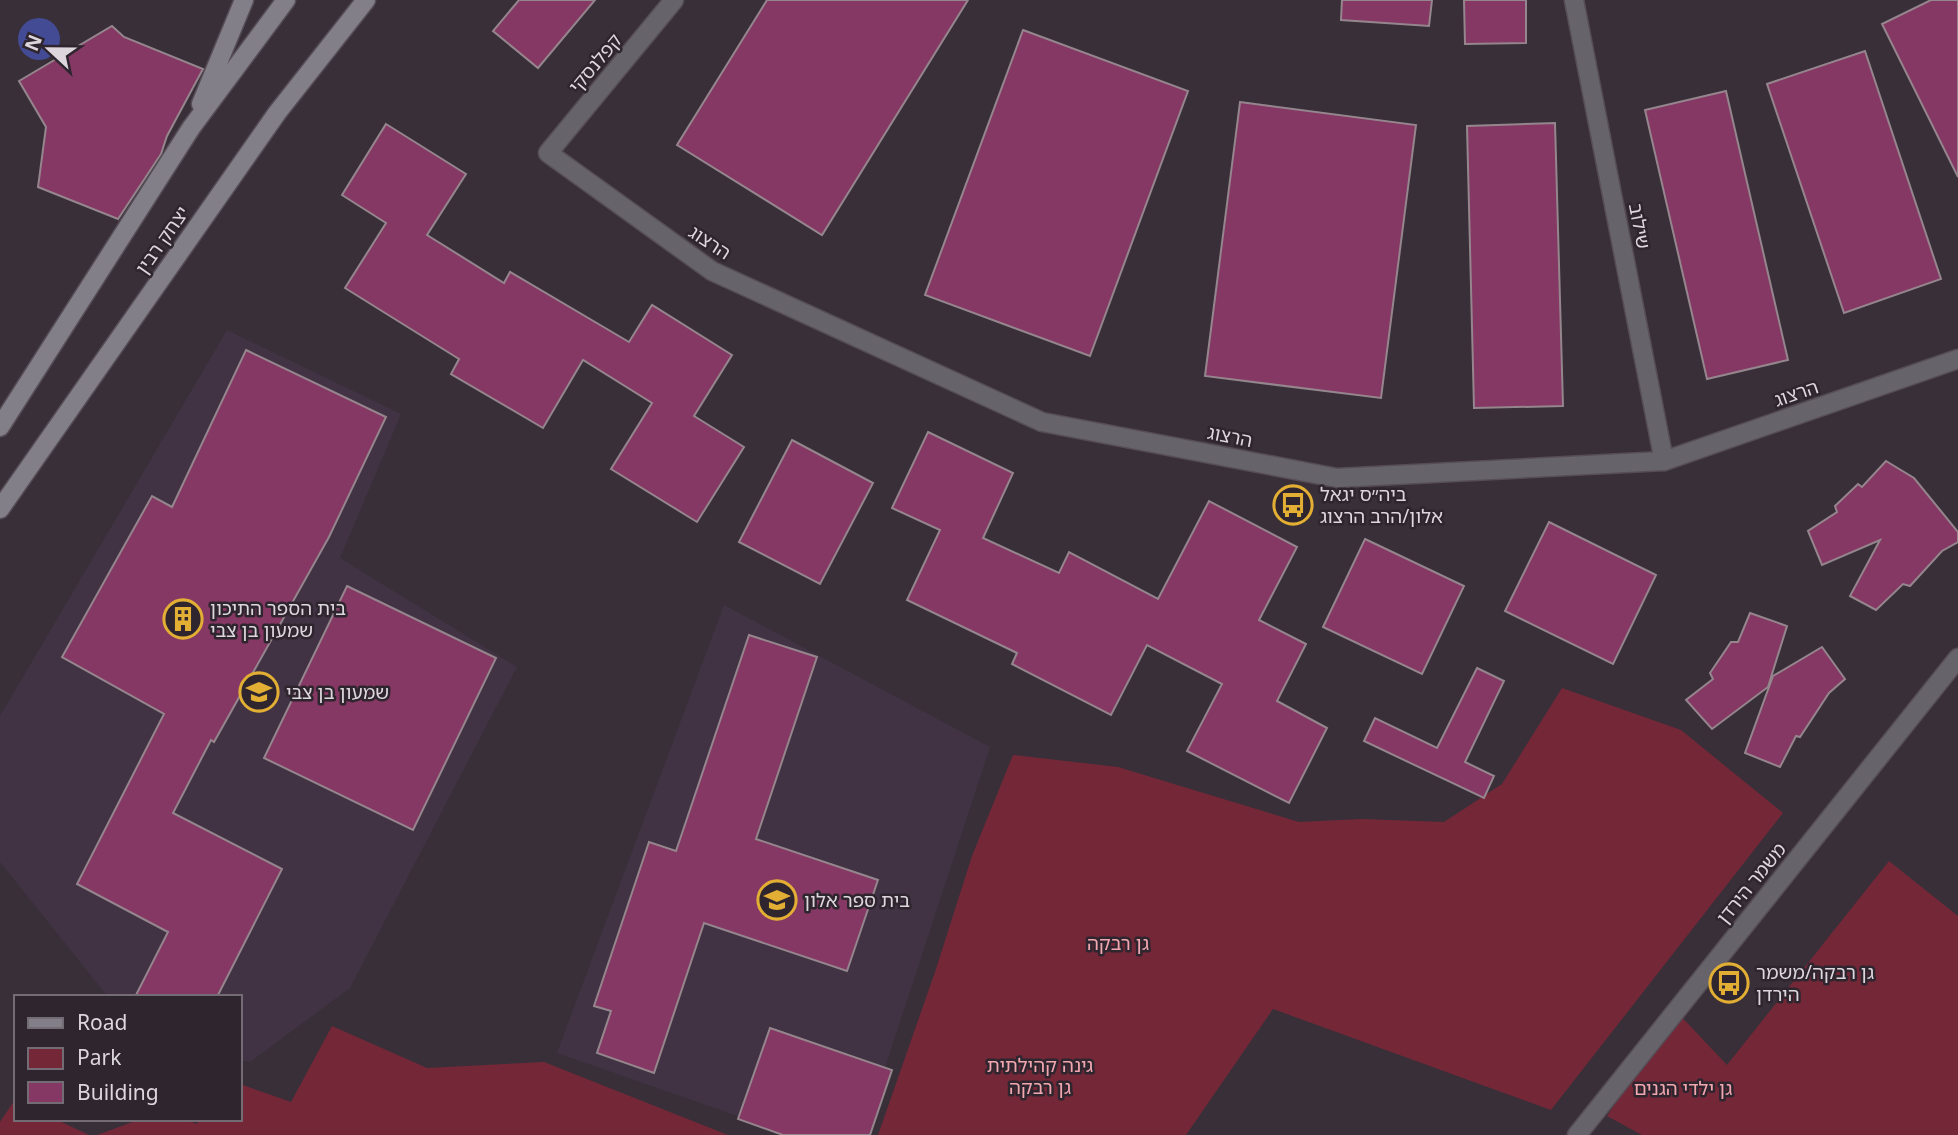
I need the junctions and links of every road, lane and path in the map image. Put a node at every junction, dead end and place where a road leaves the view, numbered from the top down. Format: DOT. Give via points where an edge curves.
graph roads {
  1 [pos="244,0"];
  2 [pos="286,0"];
  3 [pos="366,0"];
  4 [pos="674,0"];
  5 [pos="1574,0"];
  6 [pos="191,128"];
  7 [pos="548,153"];
  8 [pos="1958,359"];
  9 [pos="0,427"];
  10 [pos="1664,461"];
  11 [pos="0,509"];
  12 [pos="1958,658"];
  13 [pos="1577,1135"];
  1 -- 6 [label="main road"];
  2 -- 6 [label="main road, יצחק רבין"];
  3 -- 11 [label="main road, יצחק רבין" via="277,113"];
  4 -- 7 [label="street, קפלנסקי"];
  5 -- 10 [label="street, שילוב"];
  6 -- 9 [label="main road, יצחק רבין"];
  7 -- 10 [label="street, הרצוג" via="712,271 1042,422 1337,478"];
  8 -- 10 [label="street, הרצוג"];
  12 -- 13 [label="street, משמר הירדן"];
}
